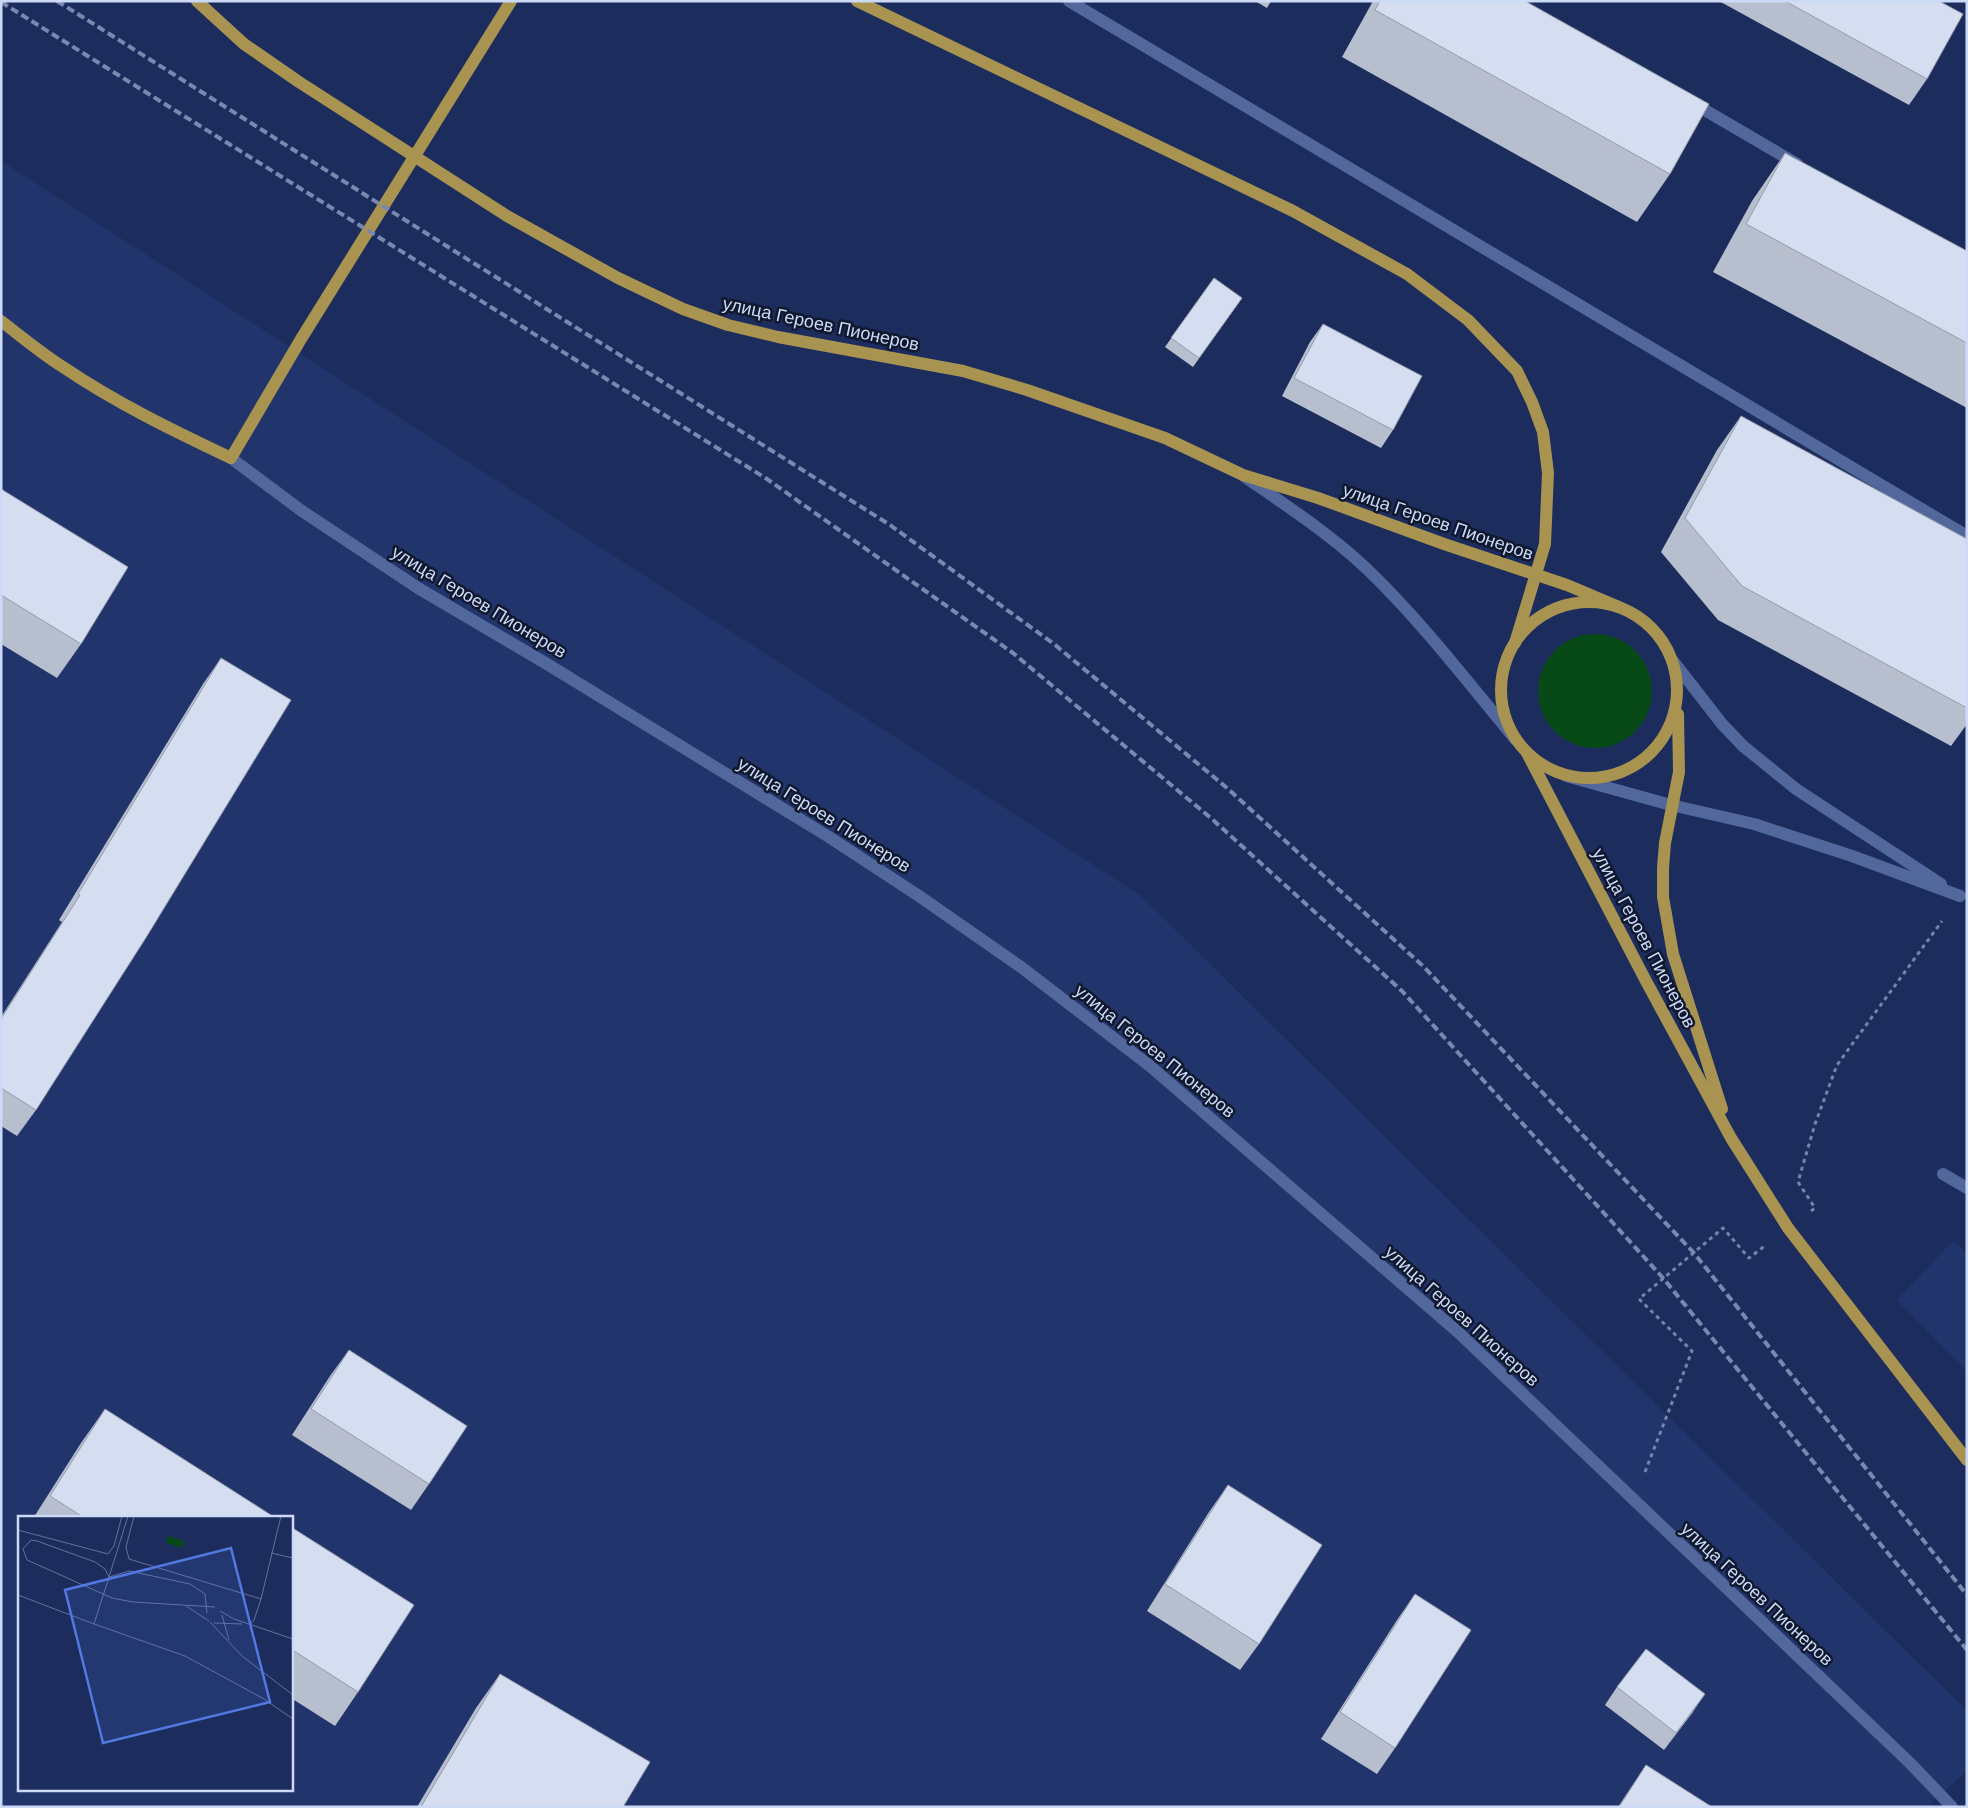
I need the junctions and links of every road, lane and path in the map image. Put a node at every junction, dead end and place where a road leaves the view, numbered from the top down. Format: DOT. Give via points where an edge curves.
graph roads {
  1 [pos="197,1"];
  2 [pos="511,1"];
  3 [pos="857,1"];
  4 [pos="1069,1"];
  5 [pos="1683,98"];
  6 [pos="1803,168"];
  7 [pos="1,321"];
  8 [pos="231,458"];
  9 [pos="1243,475"];
  10 [pos="1967,536"];
  11 [pos="1536,574"];
  12 [pos="1619,607"];
  13 [pos="1515,643"];
  14 [pos="1673,661"];
  15 [pos="1677,703"];
  16 [pos="1515,739"];
  17 [pos="1527,753"];
  18 [pos="1566,776"];
  19 [pos="1671,805"];
  20 [pos="1965,897"];
  21 [pos="1731,1138"];
  22 [pos="1943,1174"];
  23 [pos="1967,1188"];
  24 [pos="1815,1208"];
  25 [pos="1749,1258"];
  26 [pos="1967,1460"];
  27 [pos="1634,1501"];
  28 [pos="1952,1807"];
  1 -- 9 [label="main road, улица Героев Пионеров" via="244,44 507,216 618,278 682,309 761,333 963,371 1165,438"];
  2 -- 8 [label="main road"];
  3 -- 11 [label="main road" via="1293,211 1407,274 1468,320 1517,371 1543,432 1548,473 1545,544"];
  4 -- 10 [label="street"];
  5 -- 6 [label="street"];
  7 -- 8 [label="main road, улица Героев Пионеров" via="62,367 168,428"];
  8 -- 27 [label="street, улица Героев Пионеров" via="302,512 418,588 829,837 1021,967 1150,1066 1459,1333"];
  9 -- 11 [label="main road, улица Героев Пионеров"];
  9 -- 16 [label="street, улица Героев Пионеров" via="1329,536 1367,569 1423,628"];
  11 -- 12 [label="main road, улица Героев Пионеров"];
  11 -- 13 [label="main road"];
  12 -- 13 [label="main road" via="1600,602 1561,606 1527,627"];
  12 -- 14 [label="main road" via="1637,615 1652,628"];
  13 -- 16 [label="main road" via="1507,657 1500,690 1507,724"];
  14 -- 15 [label="main road" via="1678,681"];
  14 -- 20 [label="street" via="1722,724 1754,756 1796,789"];
  15 -- 18 [label="main road" via="1672,723 1662,742 1629,770 1609,777 1587,779"];
  15 -- 19 [label="main road, улица Героев Пионеров" via="1678,772"];
  16 -- 17 [label="main road"];
  17 -- 18 [label="main road" via="1545,767"];
  17 -- 21 [label="main road, улица Героев Пионеров"];
  18 -- 19 [label="street"];
  19 -- 20 [label="street" via="1754,824"];
  19 -- 21 [label="main road, улица Героев Пионеров" via="1663,868 1663,897 1673,954"];
  20 -- 24 [label="path" via="1837,1065 1798,1182"];
  21 -- 26 [label="main road, улица Героев Пионеров" via="1788,1228"];
  22 -- 23 [label="street"];
  25 -- 27 [label="path" via="1723,1228 1640,1299 1692,1351"];
  27 -- 28 [label="street, улица Героев Пионеров" via="1910,1763"];
}
